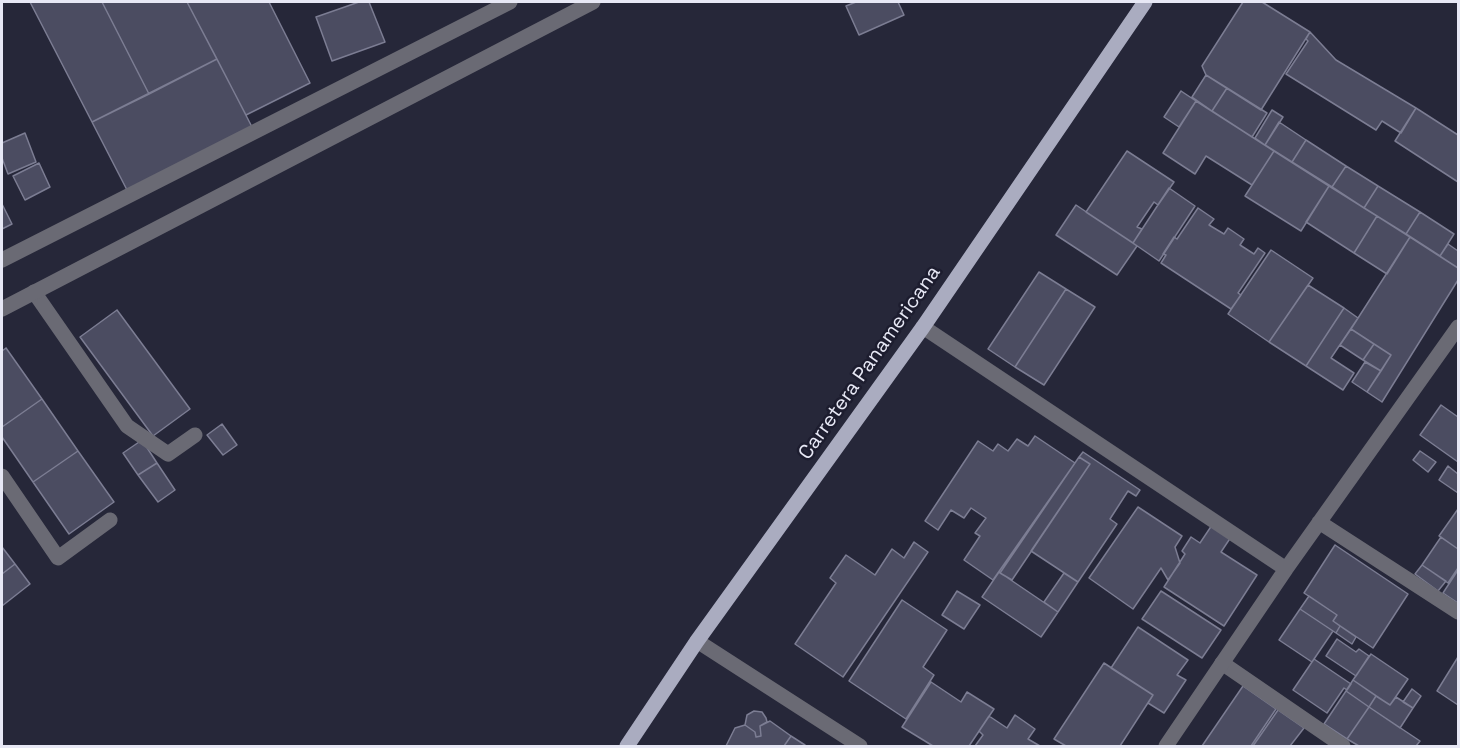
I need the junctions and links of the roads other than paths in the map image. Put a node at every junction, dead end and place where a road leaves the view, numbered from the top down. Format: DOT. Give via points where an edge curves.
graph roads {
  1 [pos="510,2"];
  2 [pos="593,2"];
  3 [pos="1145,2"];
  4 [pos="2,260"];
  5 [pos="34,292"];
  6 [pos="2,309"];
  7 [pos="923,327"];
  8 [pos="1458,327"];
  9 [pos="195,435"];
  10 [pos="2,476"];
  11 [pos="110,520"];
  12 [pos="1319,522"];
  13 [pos="1286,569"];
  14 [pos="1458,612"];
  15 [pos="697,641"];
  16 [pos="1222,663"];
  17 [pos="627,747"];
  18 [pos="860,747"];
  19 [pos="1166,747"];
  20 [pos="1343,747"];
  1 -- 4 [label="street"];
  2 -- 5 [label="street"];
  3 -- 7 [label="main road, Carretera Panamericana"];
  5 -- 6 [label="street"];
  5 -- 9 [label="street" via="127,426 168,454"];
  7 -- 13 [label="street"];
  7 -- 15 [label="main road, Carretera Panamericana"];
  8 -- 12 [label="street"];
  10 -- 11 [label="street" via="58,558"];
  12 -- 13 [label="street"];
  12 -- 14 [label="street"];
  13 -- 16 [label="street"];
  15 -- 17 [label="main road, Carretera Panamericana"];
  15 -- 18 [label="street"];
  16 -- 19 [label="street"];
  16 -- 20 [label="street"];
}
